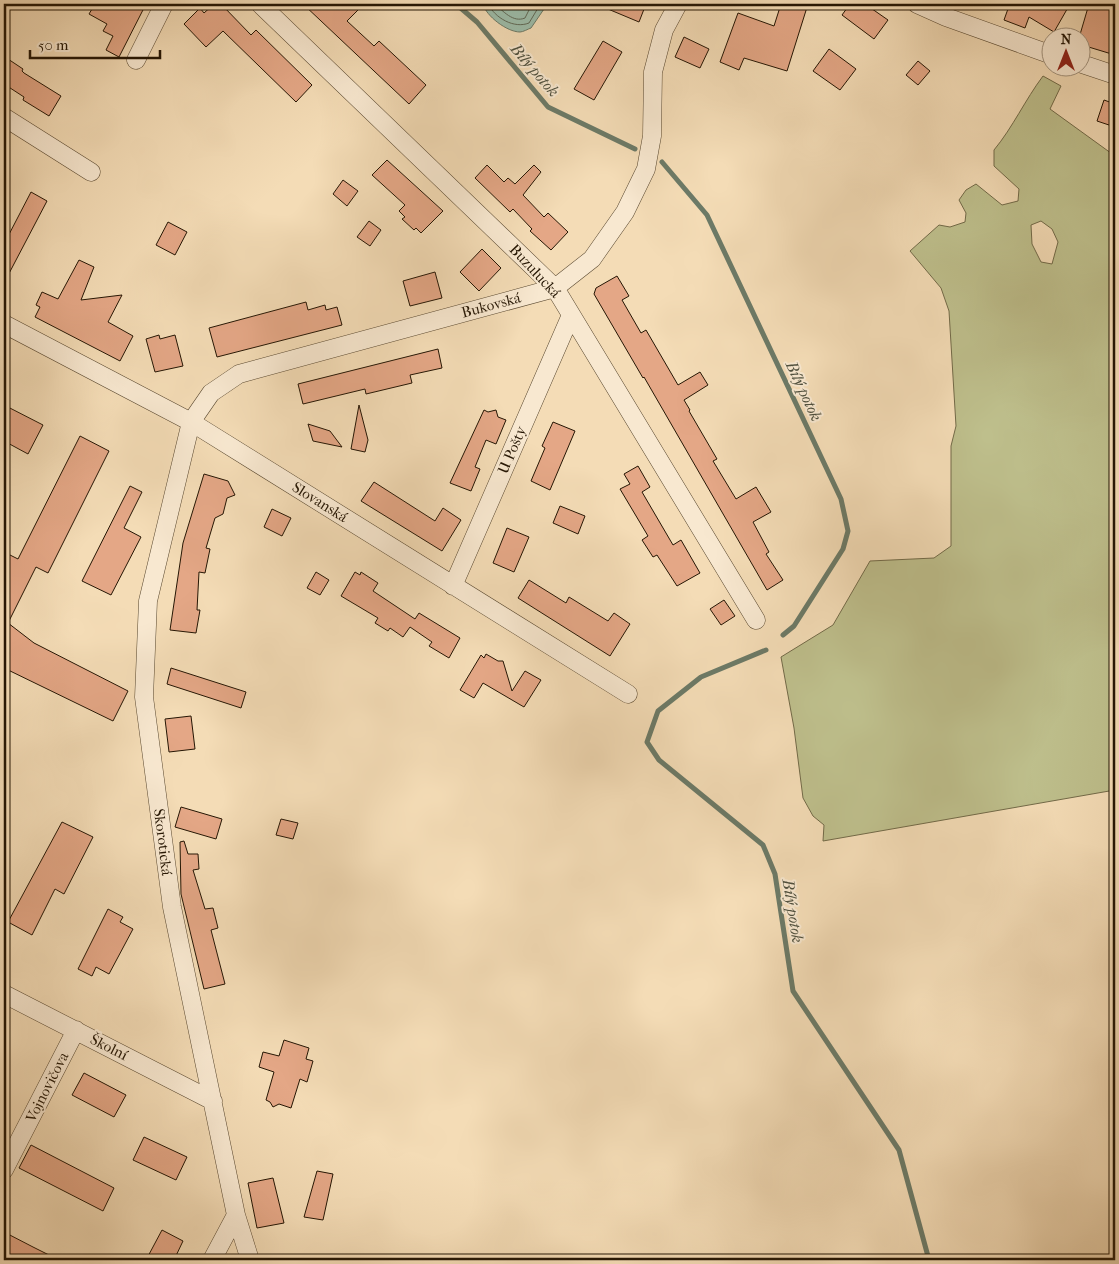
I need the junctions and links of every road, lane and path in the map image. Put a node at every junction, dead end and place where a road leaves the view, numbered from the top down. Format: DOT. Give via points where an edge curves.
graph roads {
  1 [pos="164,4"];
  2 [pos="260,4"];
  3 [pos="678,4"];
  4 [pos="917,4"];
  5 [pos="1042,51"];
  6 [pos="136,60"];
  7 [pos="1092,67"];
  8 [pos="1115,75"];
  9 [pos="4,117"];
  10 [pos="91,172"];
  11 [pos="555,288"];
  12 [pos="571,315"];
  13 [pos="4,324"];
  14 [pos="191,422"];
  15 [pos="453,586"];
  16 [pos="756,620"];
  17 [pos="628,694"];
  18 [pos="4,994"];
  19 [pos="76,1030"];
  20 [pos="213,1101"];
  21 [pos="4,1170"];
  22 [pos="236,1214"];
  23 [pos="212,1260"];
  24 [pos="250,1260"];
  1 -- 6 [label="street"];
  2 -- 11 [label="street, Buzulucká"];
  3 -- 11 [label="street, Bukovská" via="664,30 653,72 652,136 646,169 625,212 592,260"];
  4 -- 5 [label="street"];
  7 -- 8 [label="street"];
  9 -- 10 [label="street"];
  11 -- 12 [label="street, Buzulucká"];
  11 -- 14 [label="street, Bukovská" via="240,374 211,393"];
  12 -- 15 [label="street, U Pošty"];
  12 -- 16 [label="street, Buzulucká"];
  13 -- 14 [label="street, Slovanská"];
  14 -- 15 [label="street, Slovanská"];
  14 -- 20 [label="street, Skorotická" via="148,601 144,697 172,907"];
  15 -- 17 [label="street, Slovanská"];
  18 -- 19 [label="street, Školní"];
  19 -- 20 [label="street, Školní"];
  19 -- 21 [label="street, Vojnovičova"];
  20 -- 22 [label="street, Skorotická"];
  22 -- 23 [label="street"];
  22 -- 24 [label="street, Skorotická"];
}
